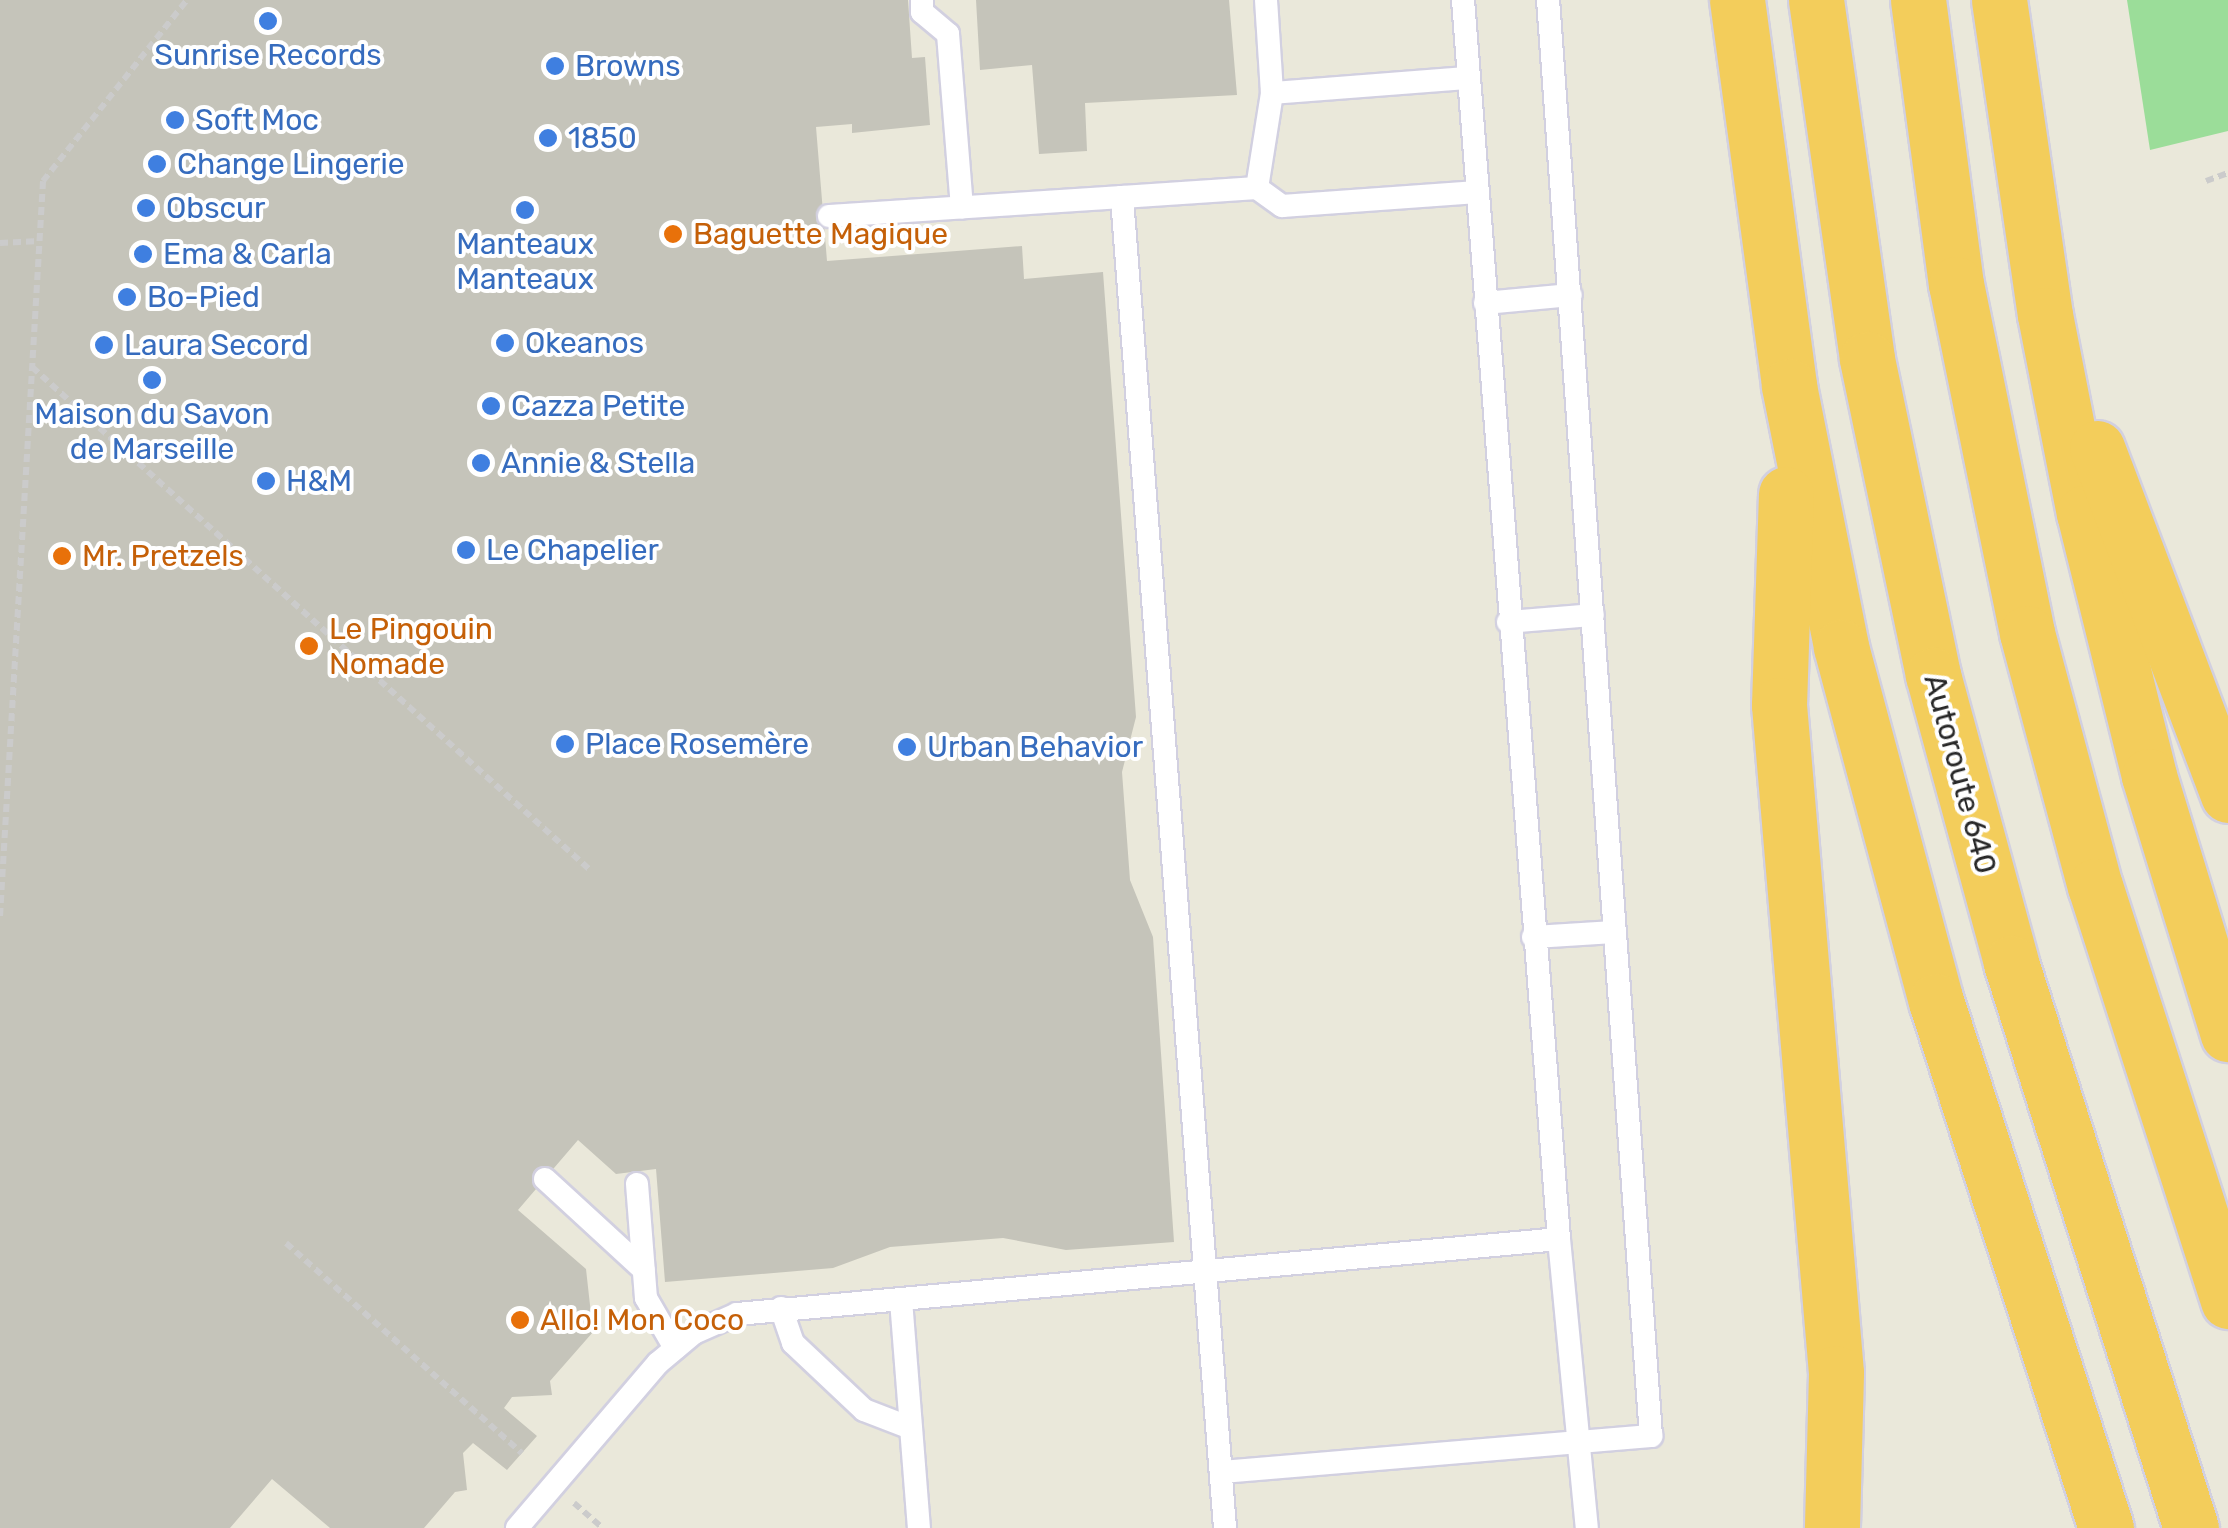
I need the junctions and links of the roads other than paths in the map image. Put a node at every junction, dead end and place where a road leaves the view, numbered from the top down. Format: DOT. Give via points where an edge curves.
graph roads {
  1 [pos="922,0"];
  2 [pos="1266,0"];
  3 [pos="1463,0"];
  4 [pos="1548,0"];
  5 [pos="1738,0"];
  6 [pos="1816,0"];
  7 [pos="1918,0"];
  8 [pos="1999,0"];
  9 [pos="1468,78"];
  10 [pos="1272,93"];
  11 [pos="1257,188"];
  12 [pos="1476,192"];
  13 [pos="1122,197"];
  14 [pos="962,208"];
  15 [pos="829,216"];
  16 [pos="1570,295"];
  17 [pos="1485,303"];
  18 [pos="2045,315"];
  19 [pos="1789,386"];
  20 [pos="1593,615"];
  21 [pos="1508,622"];
  22 [pos="2228,795"];
  23 [pos="1615,932"];
  24 [pos="1532,938"];
  25 [pos="2228,1034"];
  26 [pos="545,1179"];
  27 [pos="636,1184"];
  28 [pos="1558,1239"];
  29 [pos="644,1270"];
  30 [pos="1204,1272"];
  31 [pos="902,1300"];
  32 [pos="2228,1301"];
  33 [pos="781,1308"];
  34 [pos="675,1348"];
  35 [pos="911,1428"];
  36 [pos="1581,1444"];
  37 [pos="1220,1472"];
  38 [pos="2186,1511"];
  39 [pos="517,1528"];
  40 [pos="919,1528"];
  41 [pos="1225,1528"];
  42 [pos="1588,1528"];
  43 [pos="1832,1528"];
  44 [pos="2106,1528"];
  1 -- 14 [label="lane" via="922,12 948,34"];
  2 -- 10 [label="lane"];
  3 -- 9 [label="lane"];
  4 -- 16 [label="lane"];
  5 -- 19 [label="highway"];
  6 -- 38 [label="highway, Autoroute 640" via="1867,360 1933,675 2011,963"];
  7 -- 32 [label="highway" via="1962,316 2027,634 2095,886"];
  8 -- 18 [label="highway"];
  9 -- 10 [label="lane"];
  9 -- 12 [label="lane"];
  10 -- 11 [label="lane"];
  11 -- 12 [label="lane" via="1282,206"];
  11 -- 13 [label="lane"];
  12 -- 17 [label="lane"];
  13 -- 14 [label="lane"];
  13 -- 30 [label="lane"];
  14 -- 15 [label="lane"];
  16 -- 17 [label="lane"];
  16 -- 20 [label="lane"];
  17 -- 21 [label="lane"];
  18 -- 22 [label="highway"];
  18 -- 25 [label="highway" via="2113,640"];
  19 -- 43 [label="highway" via="1779,705 1836,1373"];
  19 -- 44 [label="highway" via="1867,756 1970,1109"];
  20 -- 21 [label="lane"];
  20 -- 23 [label="lane"];
  21 -- 24 [label="lane"];
  23 -- 24 [label="lane"];
  23 -- 36 [label="lane" via="1651,1436"];
  24 -- 28 [label="lane"];
  26 -- 29 [label="lane"];
  27 -- 29 [label="lane"];
  28 -- 30 [label="lane"];
  28 -- 36 [label="lane"];
  29 -- 34 [label="lane" via="649,1308"];
  30 -- 31 [label="lane"];
  30 -- 37 [label="lane"];
  31 -- 33 [label="lane"];
  31 -- 35 [label="lane"];
  33 -- 34 [label="lane" via="714,1322"];
  33 -- 35 [label="lane" via="793,1343 864,1410"];
  34 -- 39 [label="lane"];
  35 -- 40 [label="lane"];
  36 -- 37 [label="lane"];
  36 -- 42 [label="lane"];
  37 -- 41 [label="lane"];
}
